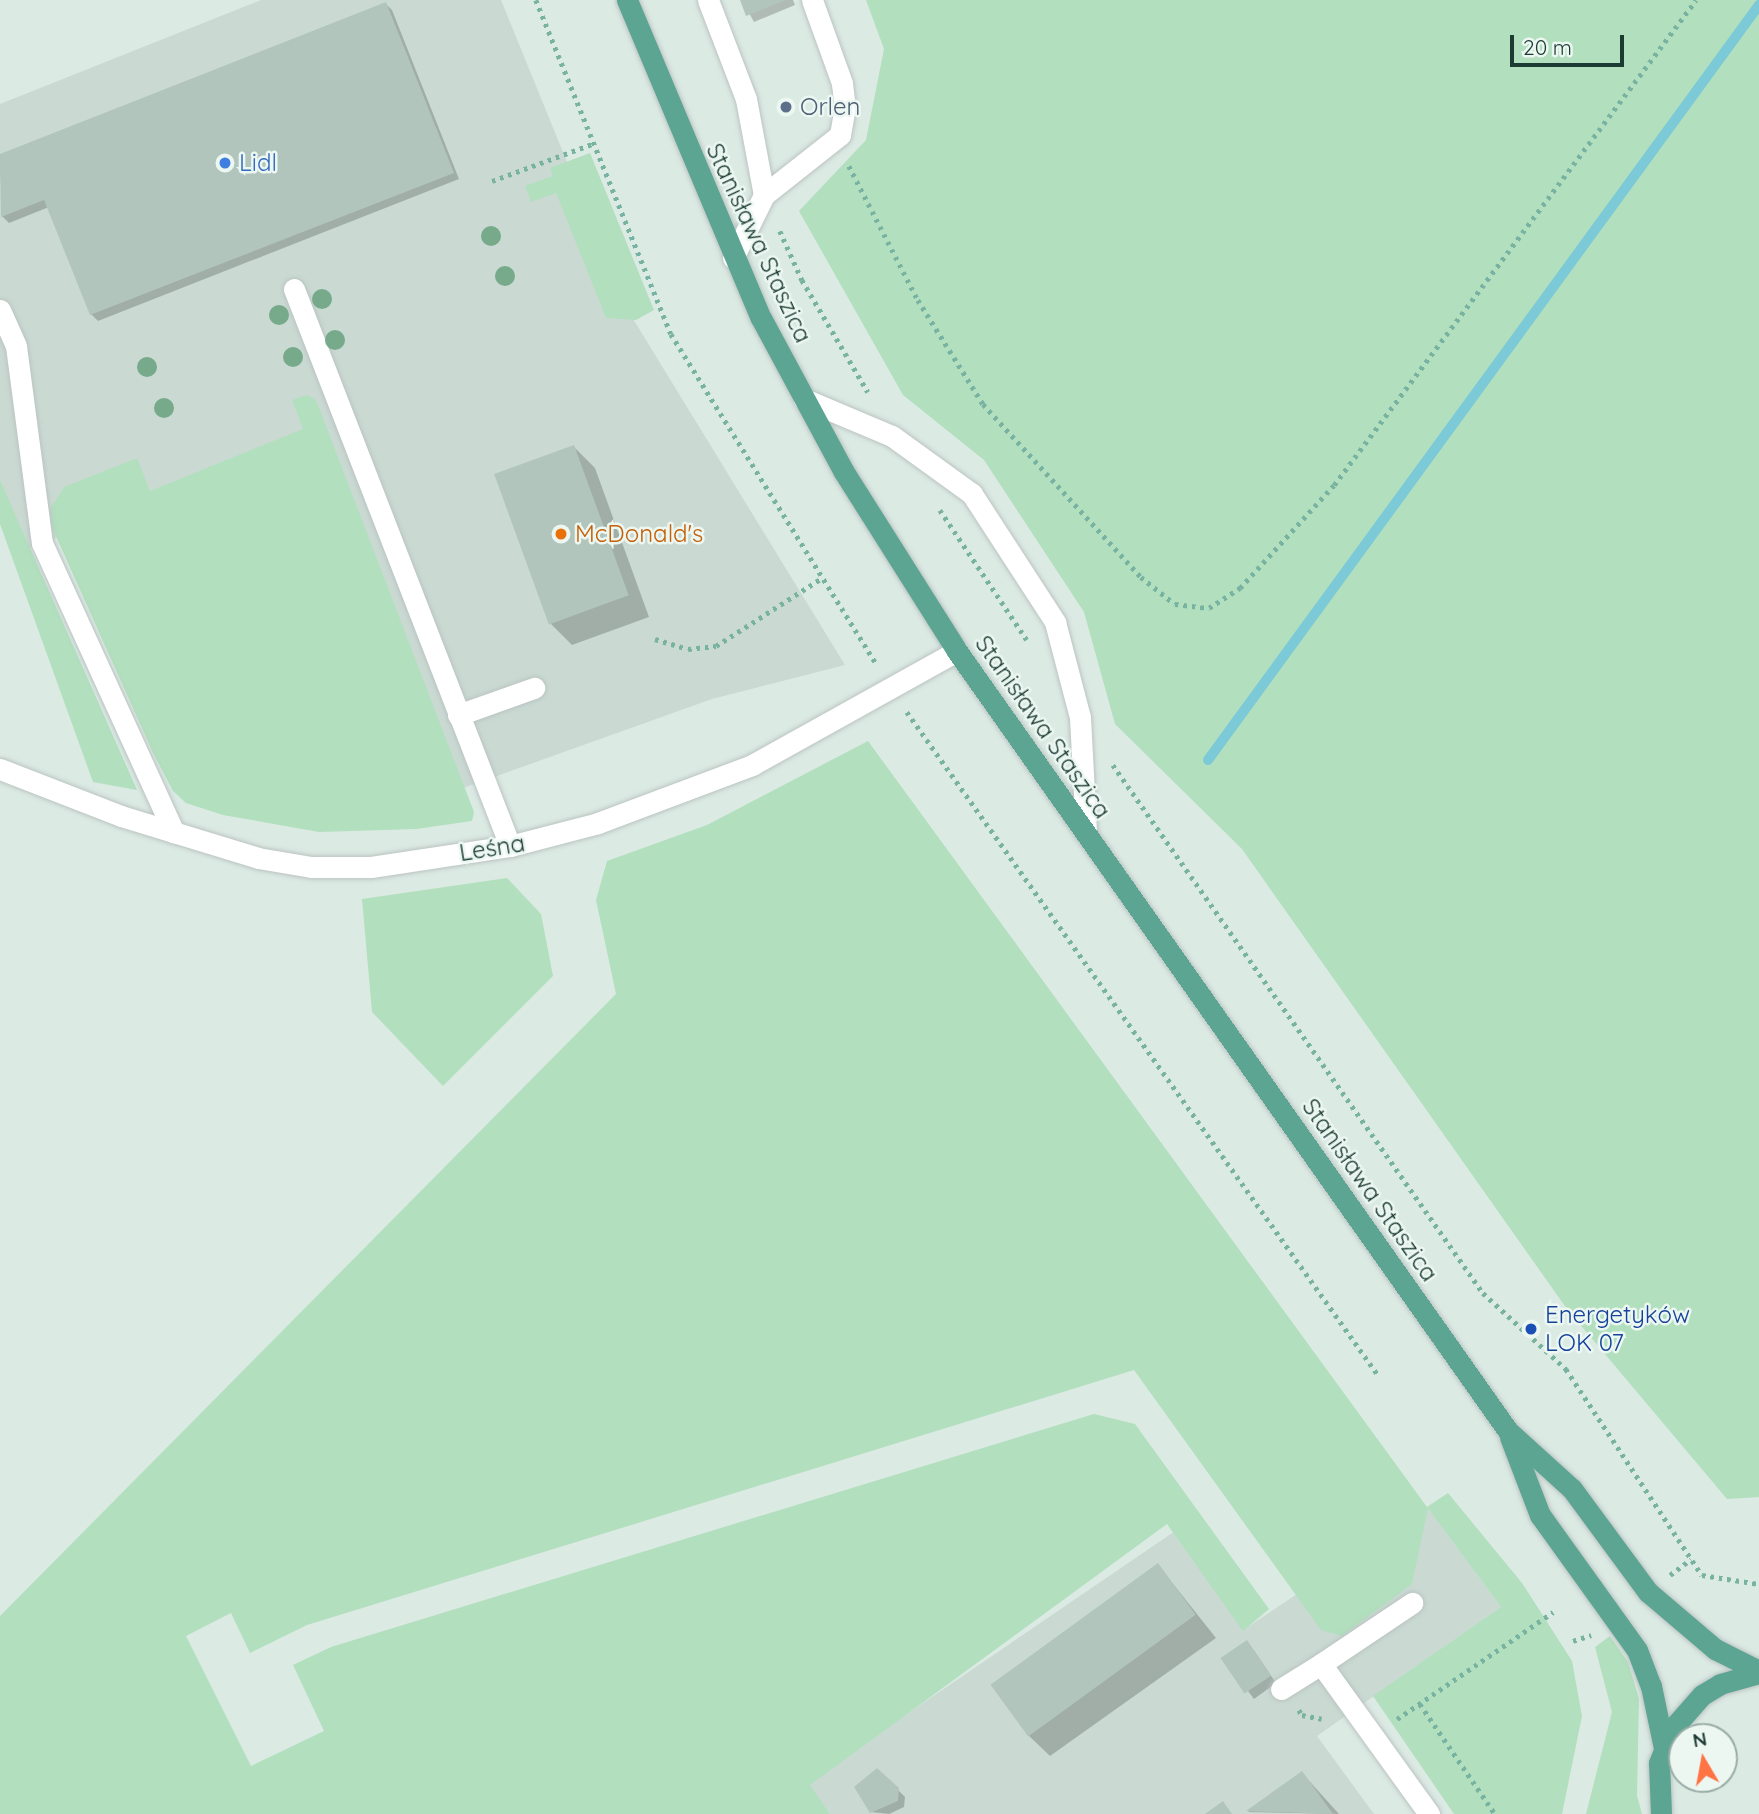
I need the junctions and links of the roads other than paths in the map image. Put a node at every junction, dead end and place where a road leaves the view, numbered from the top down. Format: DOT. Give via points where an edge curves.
graph roads {
  1 [pos="627,0"];
  2 [pos="708,0"];
  3 [pos="812,0"];
  4 [pos="764,195"];
  5 [pos="733,258"];
  6 [pos="294,289"];
  7 [pos="0,310"];
  8 [pos="804,399"];
  9 [pos="957,651"];
  10 [pos="534,688"];
  11 [pos="458,715"];
  12 [pos="0,769"];
  13 [pos="174,832"];
  14 [pos="1086,833"];
  15 [pos="510,846"];
  16 [pos="1508,1431"];
  17 [pos="1412,1603"];
  18 [pos="1321,1664"];
  19 [pos="1759,1672"];
  20 [pos="1283,1688"];
  21 [pos="1664,1748"];
  22 [pos="1429,1814"];
  23 [pos="1661,1814"];
  1 -- 5 [label="main road, Stanisława Staszica"];
  2 -- 4 [label="street" via="746,99"];
  3 -- 4 [label="street" via="842,83 845,108 840,135"];
  4 -- 5 [label="street"];
  5 -- 8 [label="main road, Stanisława Staszica"];
  6 -- 11 [label="street"];
  7 -- 13 [label="street" via="16,346 42,543"];
  8 -- 9 [label="main road, Stanisława Staszica" via="884,538"];
  8 -- 14 [label="street" via="892,436 949,474 972,494 995,529 1055,622 1080,717"];
  9 -- 14 [label="main road, Stanisława Staszica"];
  9 -- 15 [label="street, Leśna" via="752,765 587,826"];
  10 -- 11 [label="street"];
  11 -- 15 [label="street"];
  12 -- 13 [label="street, Leśna"];
  13 -- 15 [label="street, Leśna" via="258,858 311,867 371,867"];
  14 -- 16 [label="main road, Stanisława Staszica"];
  16 -- 19 [label="main road, Stanisława Staszica" via="1572,1489 1647,1592 1714,1649"];
  16 -- 21 [label="main road, Stanisława Staszica" via="1539,1515 1637,1650 1651,1686"];
  17 -- 18 [label="street"];
  18 -- 20 [label="street"];
  18 -- 22 [label="street"];
  19 -- 21 [label="main road" via="1702,1695 1673,1728"];
  21 -- 23 [label="main road" via="1657,1780"];
}
